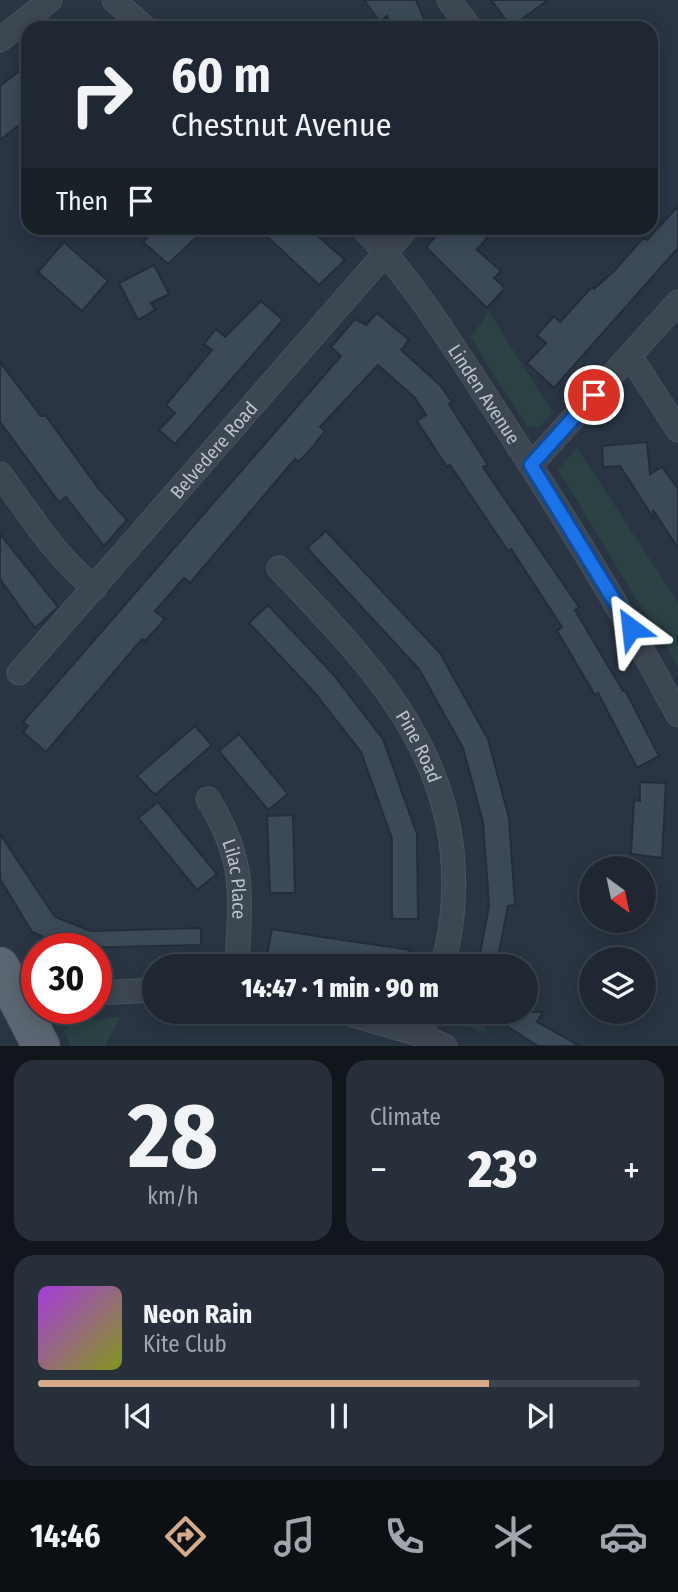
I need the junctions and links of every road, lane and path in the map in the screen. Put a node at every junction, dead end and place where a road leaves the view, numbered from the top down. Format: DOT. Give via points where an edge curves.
graph roads {
  1 [pos="50,0"];
  2 [pos="114,0"];
  3 [pos="449,0"];
  4 [pos="24,21"];
  5 [pos="137,21"];
  6 [pos="465,21"];
  7 [pos="21,23"];
  8 [pos="0,40"];
  9 [pos="370,235"];
  10 [pos="401,235"];
  11 [pos="386,252"];
  12 [pos="678,302"];
  13 [pos="630,356"];
  14 [pos="678,430"];
  15 [pos="531,465"];
  16 [pos="0,474"];
  17 [pos="279,568"];
  18 [pos="95,588"];
  19 [pos="19,673"];
  20 [pos="678,715"];
  21 [pos="208,799"];
  22 [pos="237,954"];
  23 [pos="445,954"];
  24 [pos="0,966"];
  25 [pos="142,991"];
  26 [pos="112,992"];
  27 [pos="21,1000"];
  28 [pos="384,1024"];
  29 [pos="424,1024"];
  30 [pos="421,1035"];
  31 [pos="445,1046"];
  1 -- 4 [label="street"];
  2 -- 5 [label="street"];
  3 -- 6 [label="street"];
  7 -- 8 [label="street"];
  9 -- 11 [label="street, Linden Avenue"];
  10 -- 11 [label="street, Belvedere Road"];
  11 -- 15 [label="street, Linden Avenue"];
  11 -- 18 [label="street, Belvedere Road"];
  12 -- 13 [label="street"];
  13 -- 14 [label="street"];
  13 -- 15 [label="street"];
  15 -- 20 [label="street, Linden Avenue" via="622,611"];
  16 -- 18 [label="street" via="78,575"];
  17 -- 23 [label="street, Pine Road" via="362,657 424,749 441,789 454,875 454,916"];
  18 -- 19 [label="street, Belvedere Road"];
  21 -- 22 [label="street, Lilac Place" via="238,864"];
  24 -- 27 [label="main road"];
  25 -- 26 [label="street"];
  28 -- 30 [label="street"];
  29 -- 30 [label="street"];
  30 -- 31 [label="street"];
}
